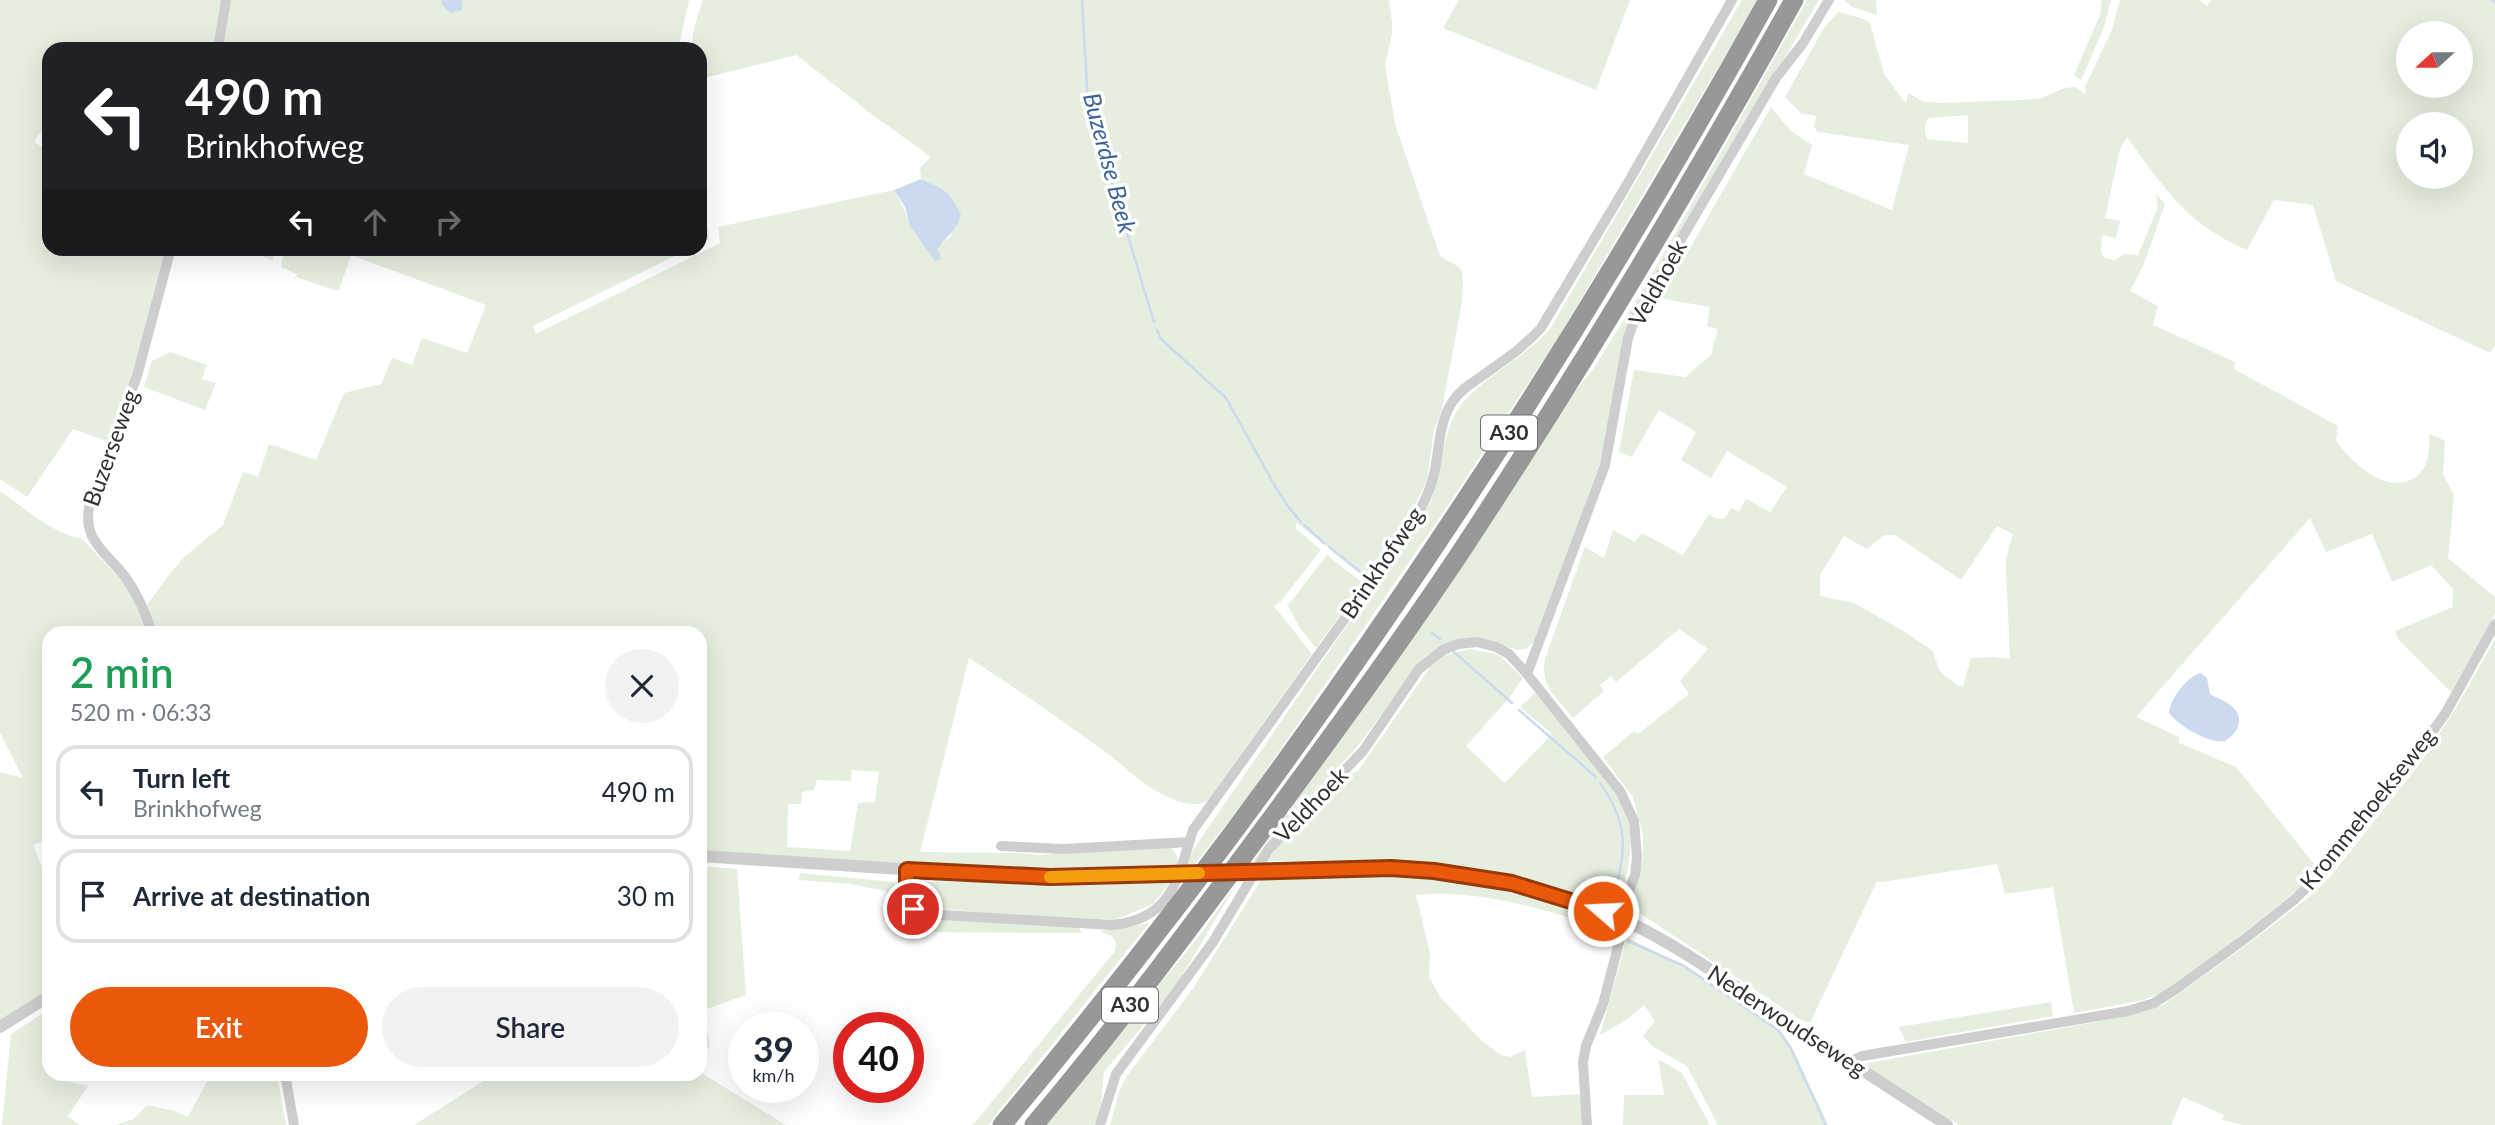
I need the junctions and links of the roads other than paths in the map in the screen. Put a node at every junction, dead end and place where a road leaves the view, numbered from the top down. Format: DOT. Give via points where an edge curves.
graph roads {
  1 [pos="226,0"];
  2 [pos="1732,0"];
  3 [pos="1768,0"];
  4 [pos="1794,0"];
  5 [pos="1829,0"];
  6 [pos="219,42"];
  7 [pos="170,256"];
  8 [pos="2495,624"];
  9 [pos="149,626"];
  10 [pos="1527,674"];
  11 [pos="1189,842"];
  12 [pos="1002,846"];
  13 [pos="707,856"];
  14 [pos="907,870"];
  15 [pos="1622,919"];
  16 [pos="42,1000"];
  17 [pos="0,1027"];
  18 [pos="1849,1062"];
  19 [pos="286,1081"];
  20 [pos="294,1125"];
  21 [pos="1002,1125"];
  22 [pos="1034,1125"];
  23 [pos="1100,1125"];
  24 [pos="1587,1125"];
  25 [pos="1947,1125"];
  1 -- 6 [label="street"];
  2 -- 11 [label="street, Brinkhofweg" via="1555,308 1527,344 1454,399 1443,420 1427,498 1413,523"];
  3 -- 21 [label="highway, A30" via="1556,362 1441,537 1321,713 1191,888"];
  4 -- 22 [label="highway, A30" via="1580,366 1461,551 1225,884"];
  5 -- 10 [label="street, Veldhoek" via="1776,78 1636,316 1605,465"];
  7 -- 9 [label="street, Buzerseweg" via="137,376 86,517 92,538 138,596"];
  8 -- 18 [label="street, Krommehoekseweg" via="2445,714 2329,866 2295,899 2176,989 2154,1003 2128,1011 1862,1056"];
  10 -- 15 [label="street, Veldhoek" via="1620,791 1634,821 1635,875"];
  10 -- 23 [label="street, Veldhoek" via="1509,654 1477,642 1443,650 1419,669 1363,751 1269,849 1213,942 1116,1074"];
  11 -- 12 [label="street" via="1063,849"];
  11 -- 14 [label="street, Brinkhofweg" via="1166,899 1146,915 1122,925 920,913 909,902"];
  13 -- 14 [label="street, Nederwoudseweg"];
  14 -- 15 [label="street, Nederwoudseweg, bridge" via="1050,877 1391,868 1472,875 1553,894"];
  15 -- 18 [label="street, Nederwoudseweg" via="1677,948"];
  15 -- 24 [label="street" via="1603,1004 1586,1046"];
  16 -- 17 [label="street"];
  18 -- 25 [label="street, Nederwoudseweg"];
  19 -- 20 [label="street"];
}
